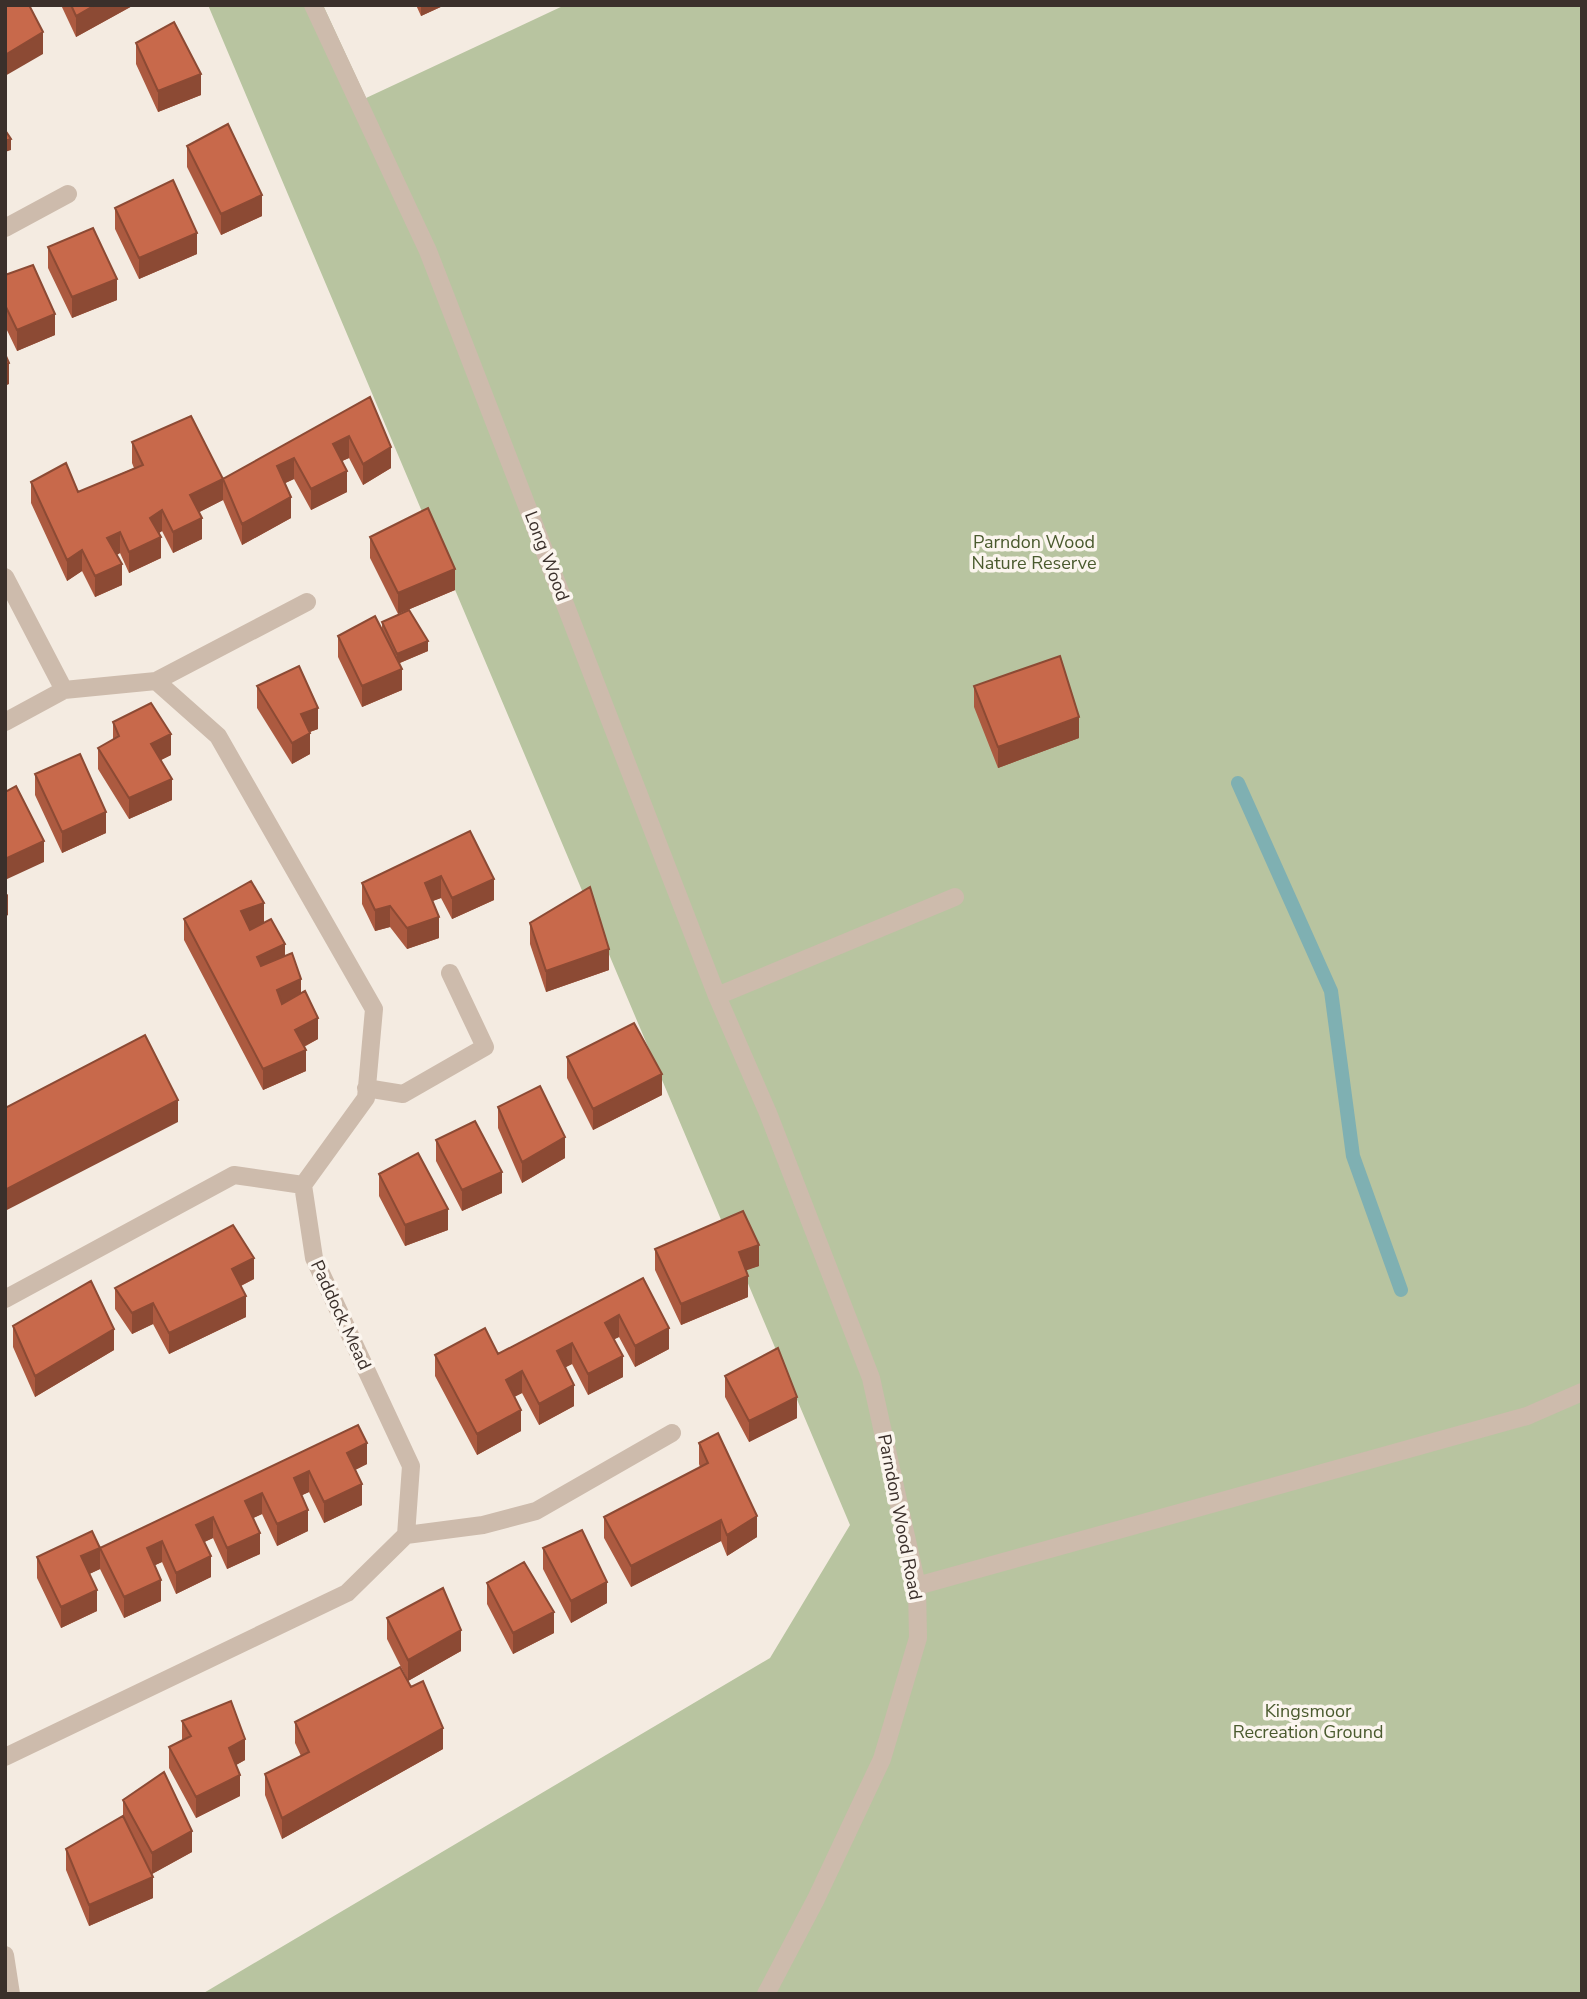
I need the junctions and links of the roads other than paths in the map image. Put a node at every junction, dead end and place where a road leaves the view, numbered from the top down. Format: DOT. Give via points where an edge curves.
graph roads {
  1 [pos="313,5"];
  2 [pos="68,194"];
  3 [pos="5,228"];
  4 [pos="5,577"];
  5 [pos="307,602"];
  6 [pos="156,681"];
  7 [pos="64,690"];
  8 [pos="5,722"];
  9 [pos="955,897"];
  10 [pos="450,973"];
  11 [pos="717,996"];
  12 [pos="366,1088"];
  13 [pos="768,1113"];
  14 [pos="303,1185"];
  15 [pos="5,1299"];
  16 [pos="1582,1392"];
  17 [pos="672,1433"];
  18 [pos="406,1535"];
  19 [pos="917,1586"];
  20 [pos="5,1758"];
  21 [pos="5,1955"];
  22 [pos="11,1994"];
  23 [pos="766,1994"];
  1 -- 11 [label="street, Long Wood" via="428,251"];
  2 -- 3 [label="street"];
  4 -- 7 [label="street"];
  5 -- 6 [label="street"];
  6 -- 7 [label="street"];
  6 -- 12 [label="street" via="218,736 374,1009"];
  7 -- 8 [label="street"];
  9 -- 11 [label="street"];
  10 -- 12 [label="street" via="485,1047 403,1094"];
  11 -- 13 [label="street, Long Wood"];
  12 -- 14 [label="street" via="366,1098"];
  13 -- 19 [label="street, Parndon Wood Road" via="871,1378"];
  14 -- 15 [label="street" via="234,1175"];
  14 -- 18 [label="street, Paddock Mead" via="314,1258 411,1466"];
  16 -- 19 [label="street" via="1527,1416"];
  17 -- 18 [label="street" via="536,1511 483,1525"];
  18 -- 20 [label="street" via="347,1593"];
  19 -- 23 [label="street, Parndon Wood Road" via="918,1638 882,1759"];
  21 -- 22 [label="street"];
}
